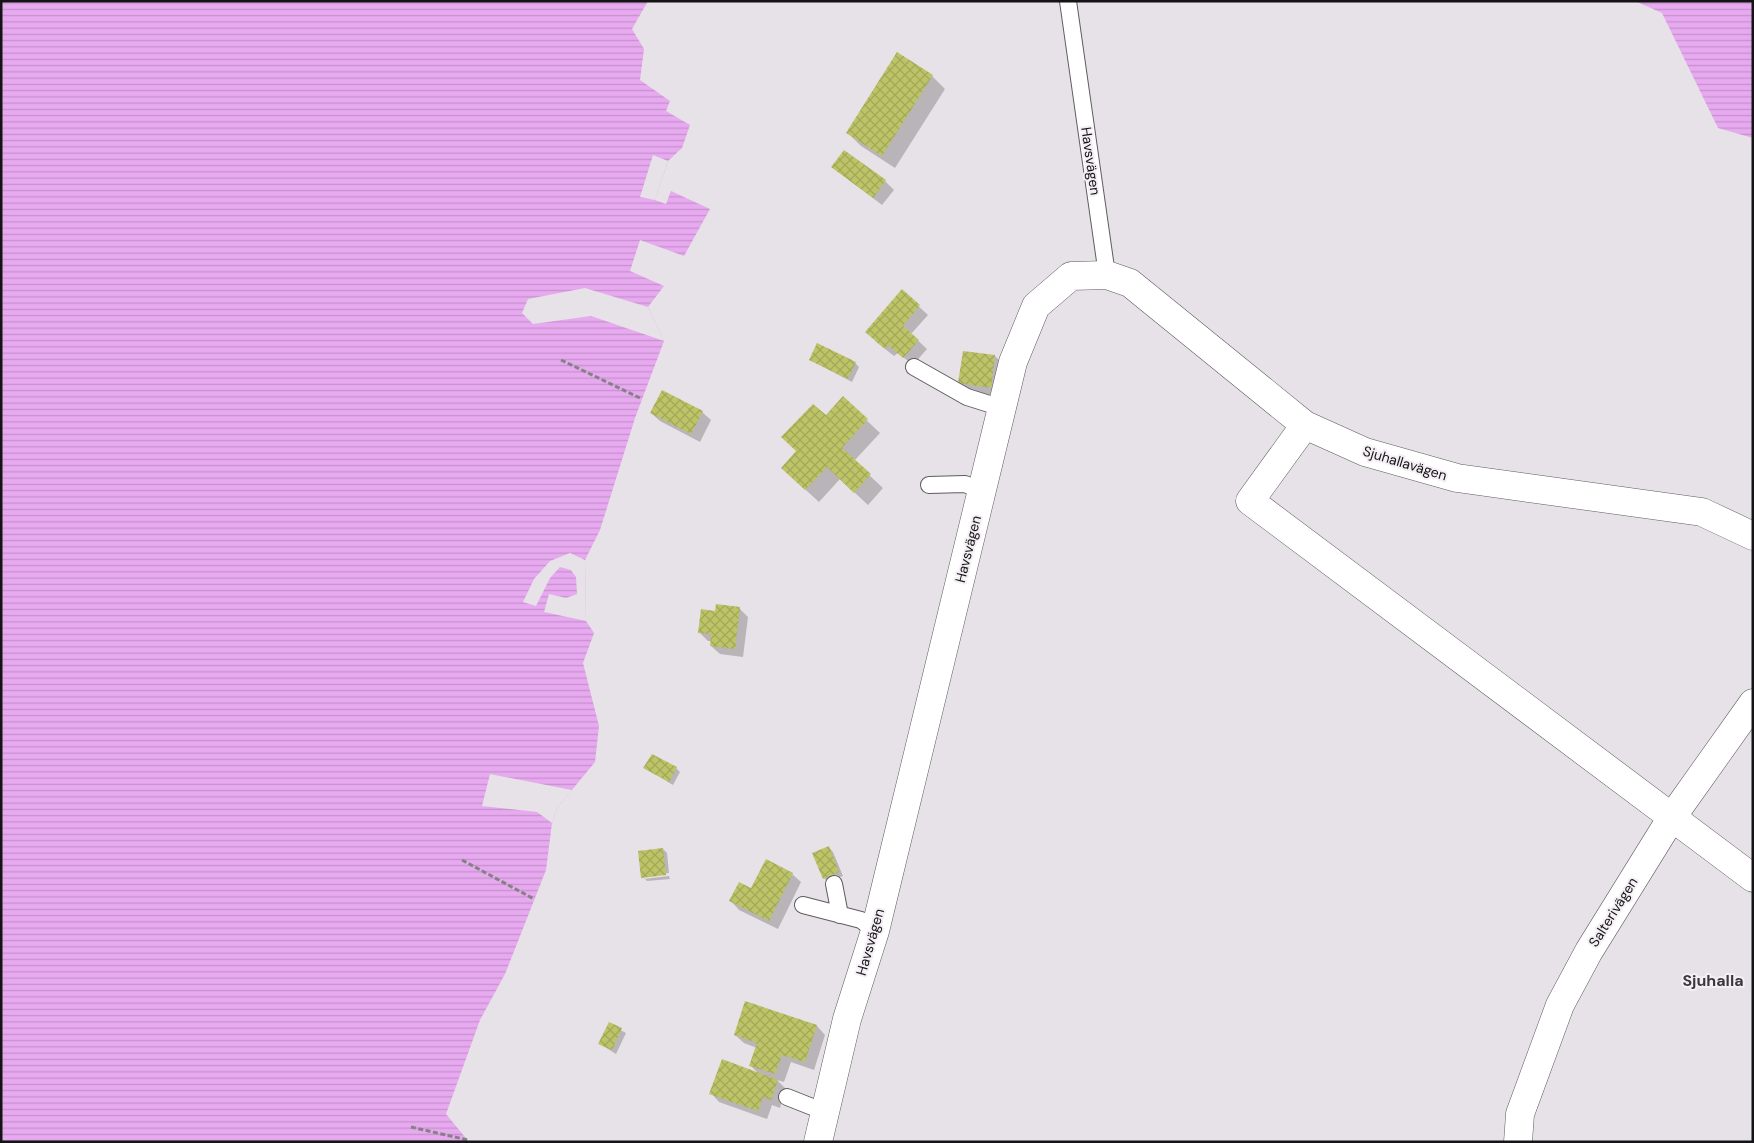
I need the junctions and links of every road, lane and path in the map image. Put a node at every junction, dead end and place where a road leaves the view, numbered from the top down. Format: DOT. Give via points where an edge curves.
graph roads {
  1 [pos="1068,1"];
  2 [pos="1107,275"];
  3 [pos="561,360"];
  4 [pos="914,367"];
  5 [pos="642,399"];
  6 [pos="1002,408"];
  7 [pos="1306,425"];
  8 [pos="929,485"];
  9 [pos="982,491"];
  10 [pos="1753,536"];
  11 [pos="1753,703"];
  12 [pos="1672,817"];
  13 [pos="462,860"];
  14 [pos="1753,878"];
  15 [pos="834,884"];
  16 [pos="534,899"];
  17 [pos="803,905"];
  18 [pos="840,915"];
  19 [pos="875,931"];
  20 [pos="787,1097"];
  21 [pos="825,1112"];
  22 [pos="411,1127"];
  23 [pos="468,1140"];
  24 [pos="818,1142"];
  25 [pos="1518,1142"];
  1 -- 2 [label="lane, Havsvägen"];
  2 -- 6 [label="street, Havsvägen" via="1071,276 1036,306 1013,362"];
  2 -- 7 [label="street, Sjuhallavägen" via="1130,283"];
  3 -- 5 [label="path"];
  4 -- 6 [label="lane" via="967,397"];
  6 -- 9 [label="street, Havsvägen"];
  7 -- 10 [label="street, Sjuhallavägen" via="1365,452 1457,478 1702,512"];
  7 -- 12 [label="street" via="1250,502"];
  8 -- 9 [label="lane" via="965,484"];
  9 -- 19 [label="street, Havsvägen"];
  11 -- 12 [label="street, Salterivägen"];
  12 -- 14 [label="street"];
  12 -- 25 [label="street, Salterivägen" via="1589,951 1560,1005 1520,1114"];
  13 -- 16 [label="path"];
  15 -- 18 [label="lane"];
  17 -- 18 [label="lane"];
  18 -- 19 [label="lane" via="861,920"];
  19 -- 21 [label="street, Havsvägen" via="847,1019"];
  20 -- 21 [label="lane"];
  21 -- 24 [label="street, Havsvägen"];
  22 -- 23 [label="path"];
}
